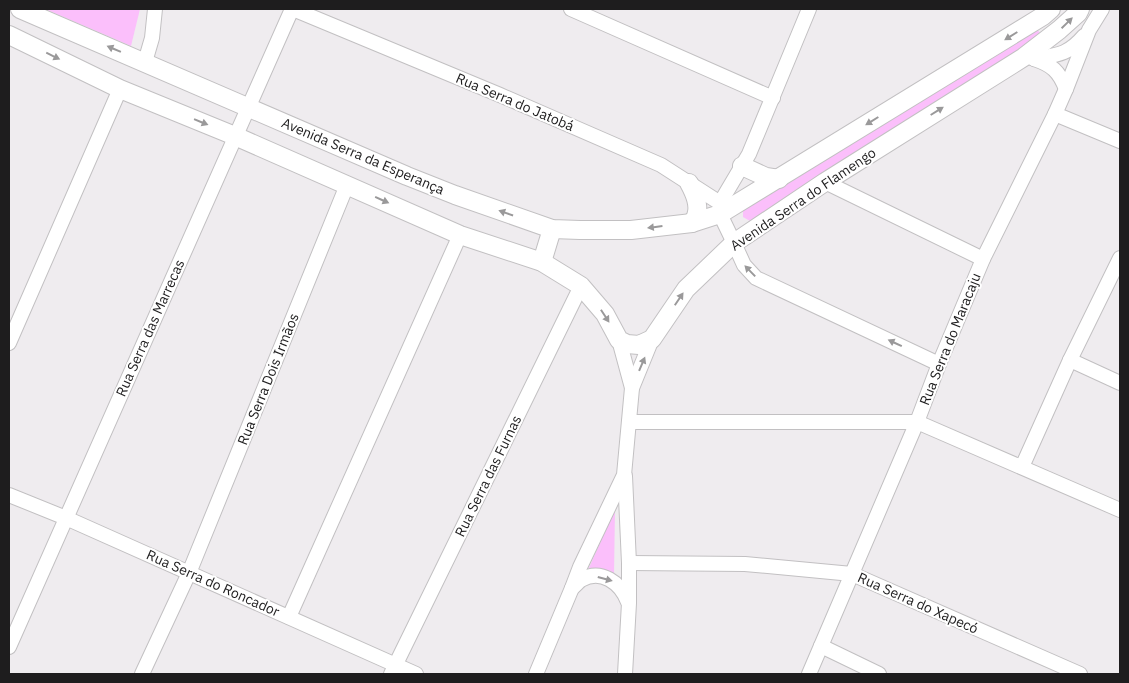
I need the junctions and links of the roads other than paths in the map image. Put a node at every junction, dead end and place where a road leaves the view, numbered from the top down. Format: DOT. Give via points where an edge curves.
graph roads {
  1 [pos="20,9"];
  2 [pos="155,9"];
  3 [pos="293,9"];
  4 [pos="571,9"];
  5 [pos="809,9"];
  6 [pos="1051,9"];
  7 [pos="1080,9"];
  8 [pos="1102,9"];
  9 [pos="1089,30"];
  10 [pos="9,35"];
  11 [pos="1029,58"];
  12 [pos="145,62"];
  13 [pos="120,89"];
  14 [pos="1066,89"];
  15 [pos="773,98"];
  16 [pos="248,107"];
  17 [pos="1054,114"];
  18 [pos="235,136"];
  19 [pos="1120,141"];
  20 [pos="742,166"];
  21 [pos="779,178"];
  22 [pos="825,182"];
  23 [pos="690,184"];
  24 [pos="347,185"];
  25 [pos="720,209"];
  26 [pos="692,223"];
  27 [pos="552,229"];
  28 [pos="460,235"];
  29 [pos="734,243"];
  30 [pos="983,260"];
  31 [pos="1120,260"];
  32 [pos="542,262"];
  33 [pos="581,286"];
  34 [pos="652,339"];
  35 [pos="619,340"];
  36 [pos="9,344"];
  37 [pos="1070,360"];
  38 [pos="939,364"];
  39 [pos="1120,382"];
  40 [pos="632,388"];
  41 [pos="629,422"];
  42 [pos="917,422"];
  43 [pos="1022,467"];
  44 [pos="624,476"];
  45 [pos="9,495"];
  46 [pos="1120,510"];
  47 [pos="66,518"];
  48 [pos="629,562"];
  49 [pos="189,573"];
  50 [pos="852,574"];
  51 [pos="572,588"];
  52 [pos="629,603"];
  53 [pos="288,617"];
  54 [pos="821,646"];
  55 [pos="9,647"];
  56 [pos="393,670"];
  57 [pos="142,674"];
  58 [pos="416,674"];
  59 [pos="536,674"];
  60 [pos="625,674"];
  61 [pos="809,674"];
  62 [pos="879,674"];
  63 [pos="1080,674"];
  12 -- 1 [label="street, Avenida Serra da Esperança, one-way"];
  2 -- 12 [label="street"];
  3 -- 16 [label="street, Rua Serra das Marrecas"];
  3 -- 23 [label="street, Rua Serra do Jatobá" via="661,165"];
  4 -- 15 [label="street"];
  5 -- 15 [label="street"];
  6 -- 21 [label="street, Avenida Serra do Flamengo, one-way"];
  11 -- 7 [label="street, Avenida Serra do Flamengo, one-way"];
  8 -- 9 [label="street, Rua Serra do Maracaju"];
  9 -- 11 [label="street" via="1070,50 1058,55"];
  9 -- 14 [label="street, Rua Serra do Maracaju"];
  10 -- 13 [label="street, one-way"];
  11 -- 14 [label="street" via="1053,68"];
  22 -- 11 [label="street, Avenida Serra do Flamengo, one-way"];
  12 -- 16 [label="street, Avenida Serra da Esperança"];
  13 -- 18 [label="street, one-way"];
  13 -- 36 [label="street"];
  14 -- 17 [label="street, Rua Serra do Maracaju"];
  15 -- 20 [label="street"];
  16 -- 18 [label="street, Rua Serra das Marrecas"];
  27 -- 16 [label="street, Avenida Serra da Esperança, one-way" via="454,195"];
  17 -- 19 [label="street"];
  17 -- 30 [label="street, Rua Serra do Maracaju"];
  18 -- 24 [label="street"];
  18 -- 47 [label="street, Rua Serra das Marrecas"];
  20 -- 21 [label="street"];
  20 -- 25 [label="street"];
  21 -- 25 [label="street, Avenida Serra do Flamengo"];
  22 -- 29 [label="street, Avenida Serra do Flamengo"];
  22 -- 30 [label="street"];
  23 -- 25 [label="street, Rua Serra do Jatobá"];
  23 -- 26 [label="street" via="697,216"];
  24 -- 28 [label="street, one-way"];
  24 -- 49 [label="street, Rua Serra Dois Irmãos"];
  25 -- 26 [label="street, Avenida Serra da Esperança"];
  25 -- 29 [label="street"];
  26 -- 27 [label="street, Avenida Serra da Esperança, one-way" via="631,230"];
  27 -- 32 [label="street"];
  28 -- 32 [label="street"];
  28 -- 53 [label="street"];
  34 -- 29 [label="street, Avenida Serra do Flamengo, one-way" via="686,290"];
  38 -- 29 [label="street, one-way" via="756,278 744,265"];
  30 -- 38 [label="street, Rua Serra do Maracaju"];
  31 -- 37 [label="street"];
  32 -- 33 [label="street"];
  33 -- 35 [label="street, one-way" via="605,314"];
  33 -- 56 [label="street, Rua Serra das Furnas"];
  34 -- 35 [label="street" via="639,345"];
  40 -- 34 [label="street, Avenida Serra do Flamengo, one-way"];
  35 -- 40 [label="street"];
  37 -- 39 [label="street"];
  37 -- 43 [label="street"];
  38 -- 42 [label="street, Rua Serra do Maracaju"];
  40 -- 41 [label="street"];
  41 -- 42 [label="street"];
  41 -- 44 [label="street"];
  42 -- 43 [label="street"];
  42 -- 50 [label="street, Rua Serra do Maracaju"];
  43 -- 46 [label="street"];
  44 -- 48 [label="street"];
  44 -- 51 [label="street"];
  45 -- 47 [label="street, Rua Serra do Roncador"];
  47 -- 49 [label="street, Rua Serra do Roncador"];
  47 -- 55 [label="street, Rua Serra das Marrecas"];
  48 -- 50 [label="street, Rua Serra do Xapecó" via="745,564"];
  48 -- 52 [label="street"];
  49 -- 53 [label="street, Rua Serra do Roncador"];
  49 -- 57 [label="street, Rua Serra Dois Irmãos"];
  50 -- 54 [label="street, Rua Serra do Maracaju"];
  50 -- 63 [label="street, Rua Serra do Xapecó"];
  51 -- 52 [label="street, one-way" via="582,580 600,576 620,586"];
  51 -- 59 [label="street"];
  52 -- 60 [label="street"];
  53 -- 56 [label="street, Rua Serra do Roncador"];
  54 -- 61 [label="street, Rua Serra do Maracaju"];
  54 -- 62 [label="street"];
  56 -- 58 [label="street, Rua Serra do Roncador"];
}
